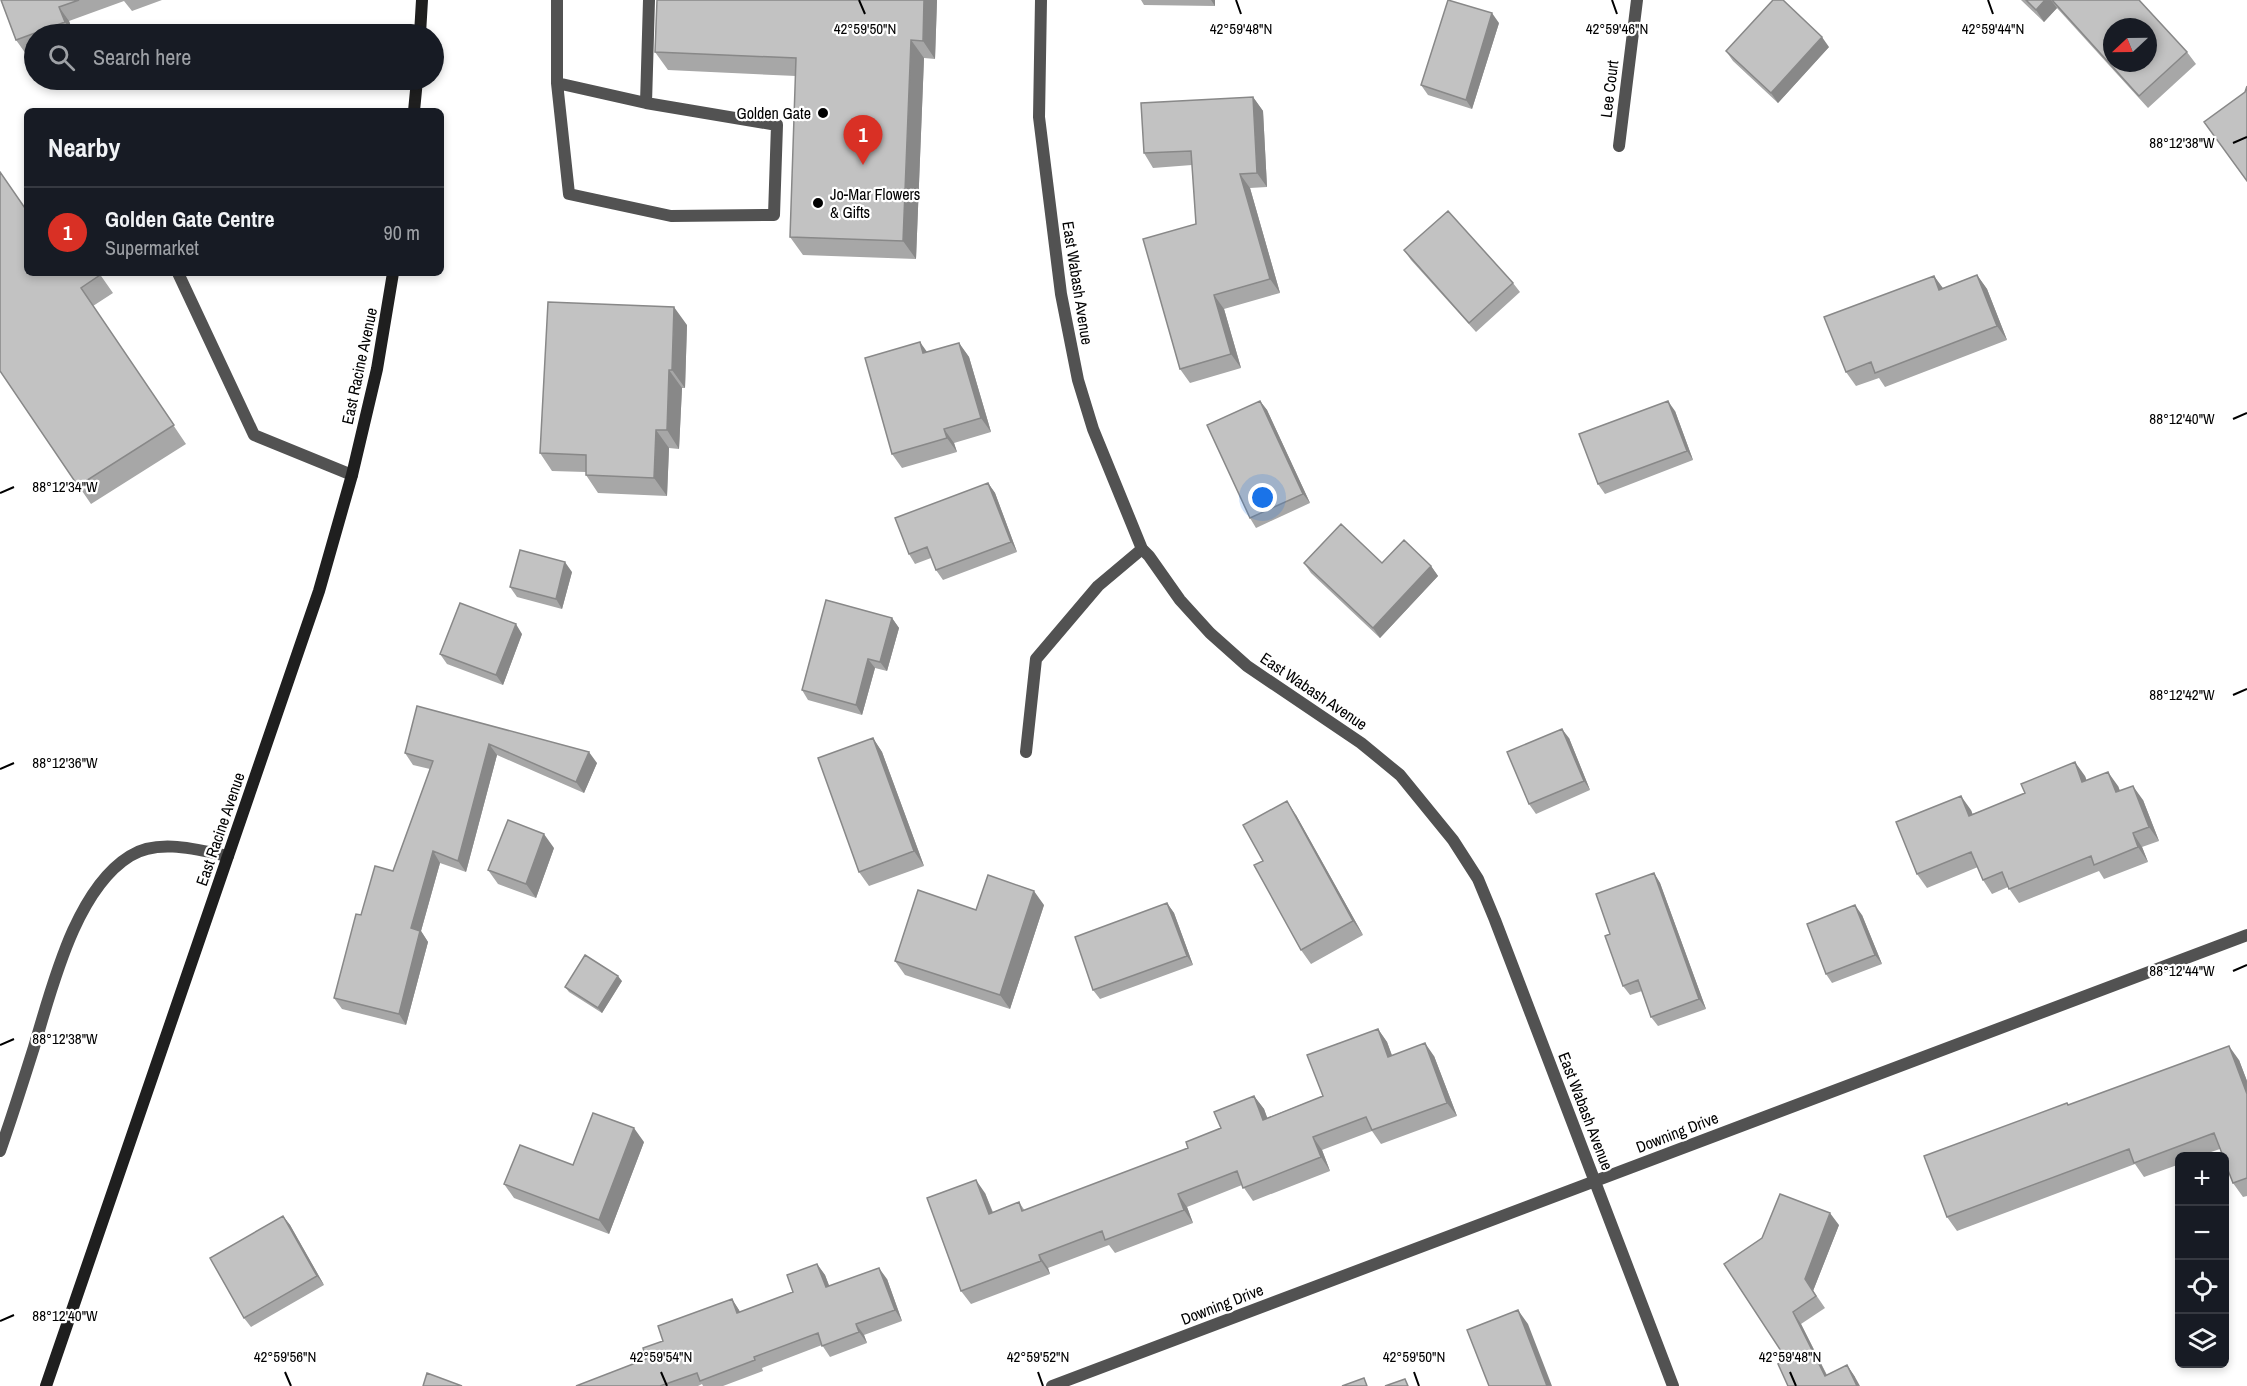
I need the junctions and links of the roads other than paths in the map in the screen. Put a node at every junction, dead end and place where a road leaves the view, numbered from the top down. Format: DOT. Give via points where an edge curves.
graph roads {
  1 [pos="422,0"];
  2 [pos="557,0"];
  3 [pos="649,0"];
  4 [pos="1041,0"];
  5 [pos="1637,0"];
  6 [pos="421,24"];
  7 [pos="557,83"];
  8 [pos="416,90"];
  9 [pos="646,103"];
  10 [pos="414,108"];
  11 [pos="1619,146"];
  12 [pos="179,276"];
  13 [pos="392,276"];
  14 [pos="352,475"];
  15 [pos="1142,549"];
  16 [pos="1026,752"];
  17 [pos="228,856"];
  18 [pos="2247,935"];
  19 [pos="0,1151"];
  20 [pos="1594,1181"];
  21 [pos="46,1386"];
  22 [pos="1052,1386"];
  23 [pos="1673,1386"];
  1 -- 6 [label="main road"];
  2 -- 7 [label="street"];
  3 -- 9 [label="street"];
  4 -- 15 [label="street, East Wabash Avenue" via="1039,117 1061,294 1090,420"];
  5 -- 11 [label="street, Lee Court"];
  7 -- 9 [label="street"];
  7 -- 9 [label="street" via="569,194 671,216 774,215 777,125"];
  8 -- 10 [label="main road"];
  12 -- 14 [label="street" via="254,435"];
  13 -- 14 [label="main road, East Racine Avenue" via="377,369"];
  14 -- 17 [label="main road, East Racine Avenue" via="319,591"];
  15 -- 16 [label="street" via="1098,586 1036,659"];
  15 -- 20 [label="street, East Wabash Avenue" via="1210,633 1246,666 1361,743 1400,775 1453,840 1478,879 1495,920"];
  17 -- 19 [label="street" via="191,849 146,849 130,855 106,875 90,897 62,959"];
  17 -- 21 [label="main road, East Racine Avenue"];
  18 -- 20 [label="street, Downing Drive"];
  20 -- 22 [label="street, Downing Drive"];
  20 -- 23 [label="street, East Wabash Avenue"];
}
